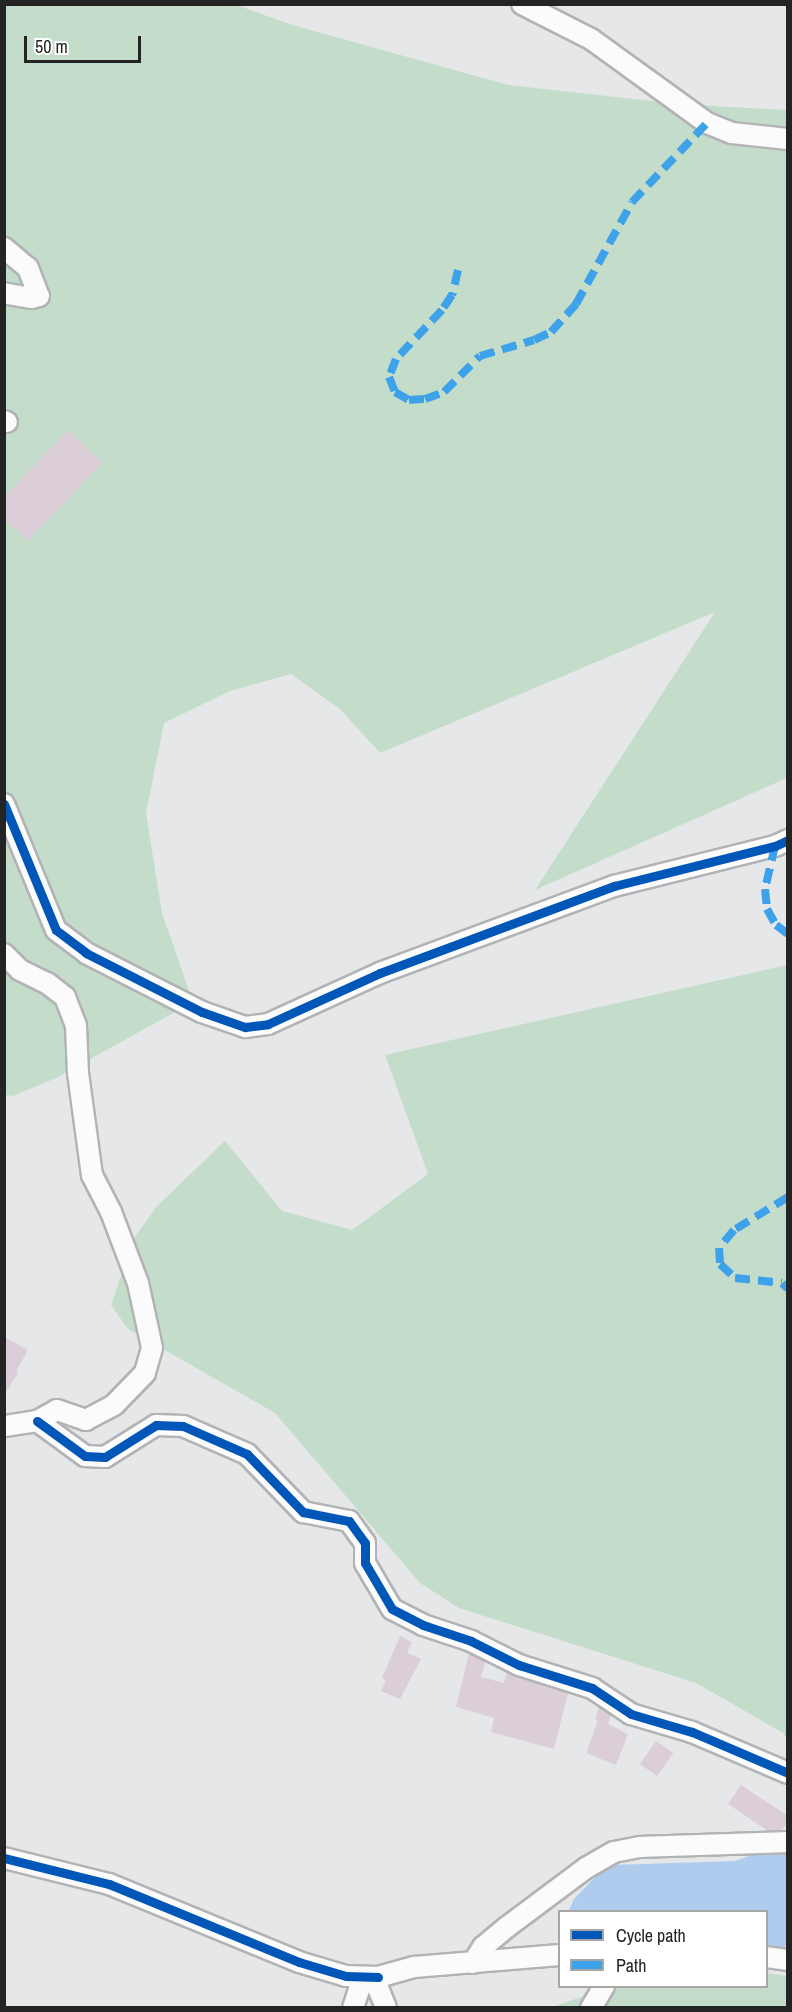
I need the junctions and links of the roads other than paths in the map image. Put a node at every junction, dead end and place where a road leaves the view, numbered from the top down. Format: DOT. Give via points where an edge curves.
graph roads {
  1 [pos="522,4"];
  2 [pos="788,139"];
  3 [pos="4,248"];
  4 [pos="4,293"];
  5 [pos="4,804"];
  6 [pos="788,840"];
  7 [pos="4,954"];
  8 [pos="37,1421"];
  9 [pos="4,1426"];
  10 [pos="788,1773"];
  11 [pos="788,1842"];
  12 [pos="4,1858"];
  13 [pos="558,1955"];
  14 [pos="768,1957"];
  15 [pos="788,1960"];
  16 [pos="473,1963"];
  17 [pos="376,1977"];
  18 [pos="603,1988"];
  19 [pos="353,2007"];
  20 [pos="386,2007"];
  21 [pos="591,2007"];
  1 -- 2 [label="street" via="591,39 694,114 732,133"];
  3 -- 4 [label="street" via="28,268 39,296"];
  5 -- 6 [label="street" via="56,930 86,953 202,1012 245,1027 268,1024 380,973 614,886"];
  7 -- 8 [label="street" via="20,970 47,983 65,998 76,1026 92,1175 138,1283 152,1348 145,1373 114,1405 86,1420 57,1410"];
  8 -- 9 [label="street"];
  8 -- 10 [label="street" via="85,1456 105,1457 156,1425 183,1426 247,1454 303,1512 349,1521 365,1543 365,1563 392,1609 519,1665 592,1688 632,1714 692,1732"];
  11 -- 16 [label="street" via="640,1847 614,1852 507,1927 483,1947"];
  12 -- 17 [label="street" via="109,1884 299,1962 346,1976"];
  13 -- 16 [label="street"];
  14 -- 15 [label="street"];
  16 -- 17 [label="street" via="414,1967"];
  17 -- 19 [label="street" via="360,1987"];
  17 -- 20 [label="street"];
  18 -- 21 [label="street"];
}
